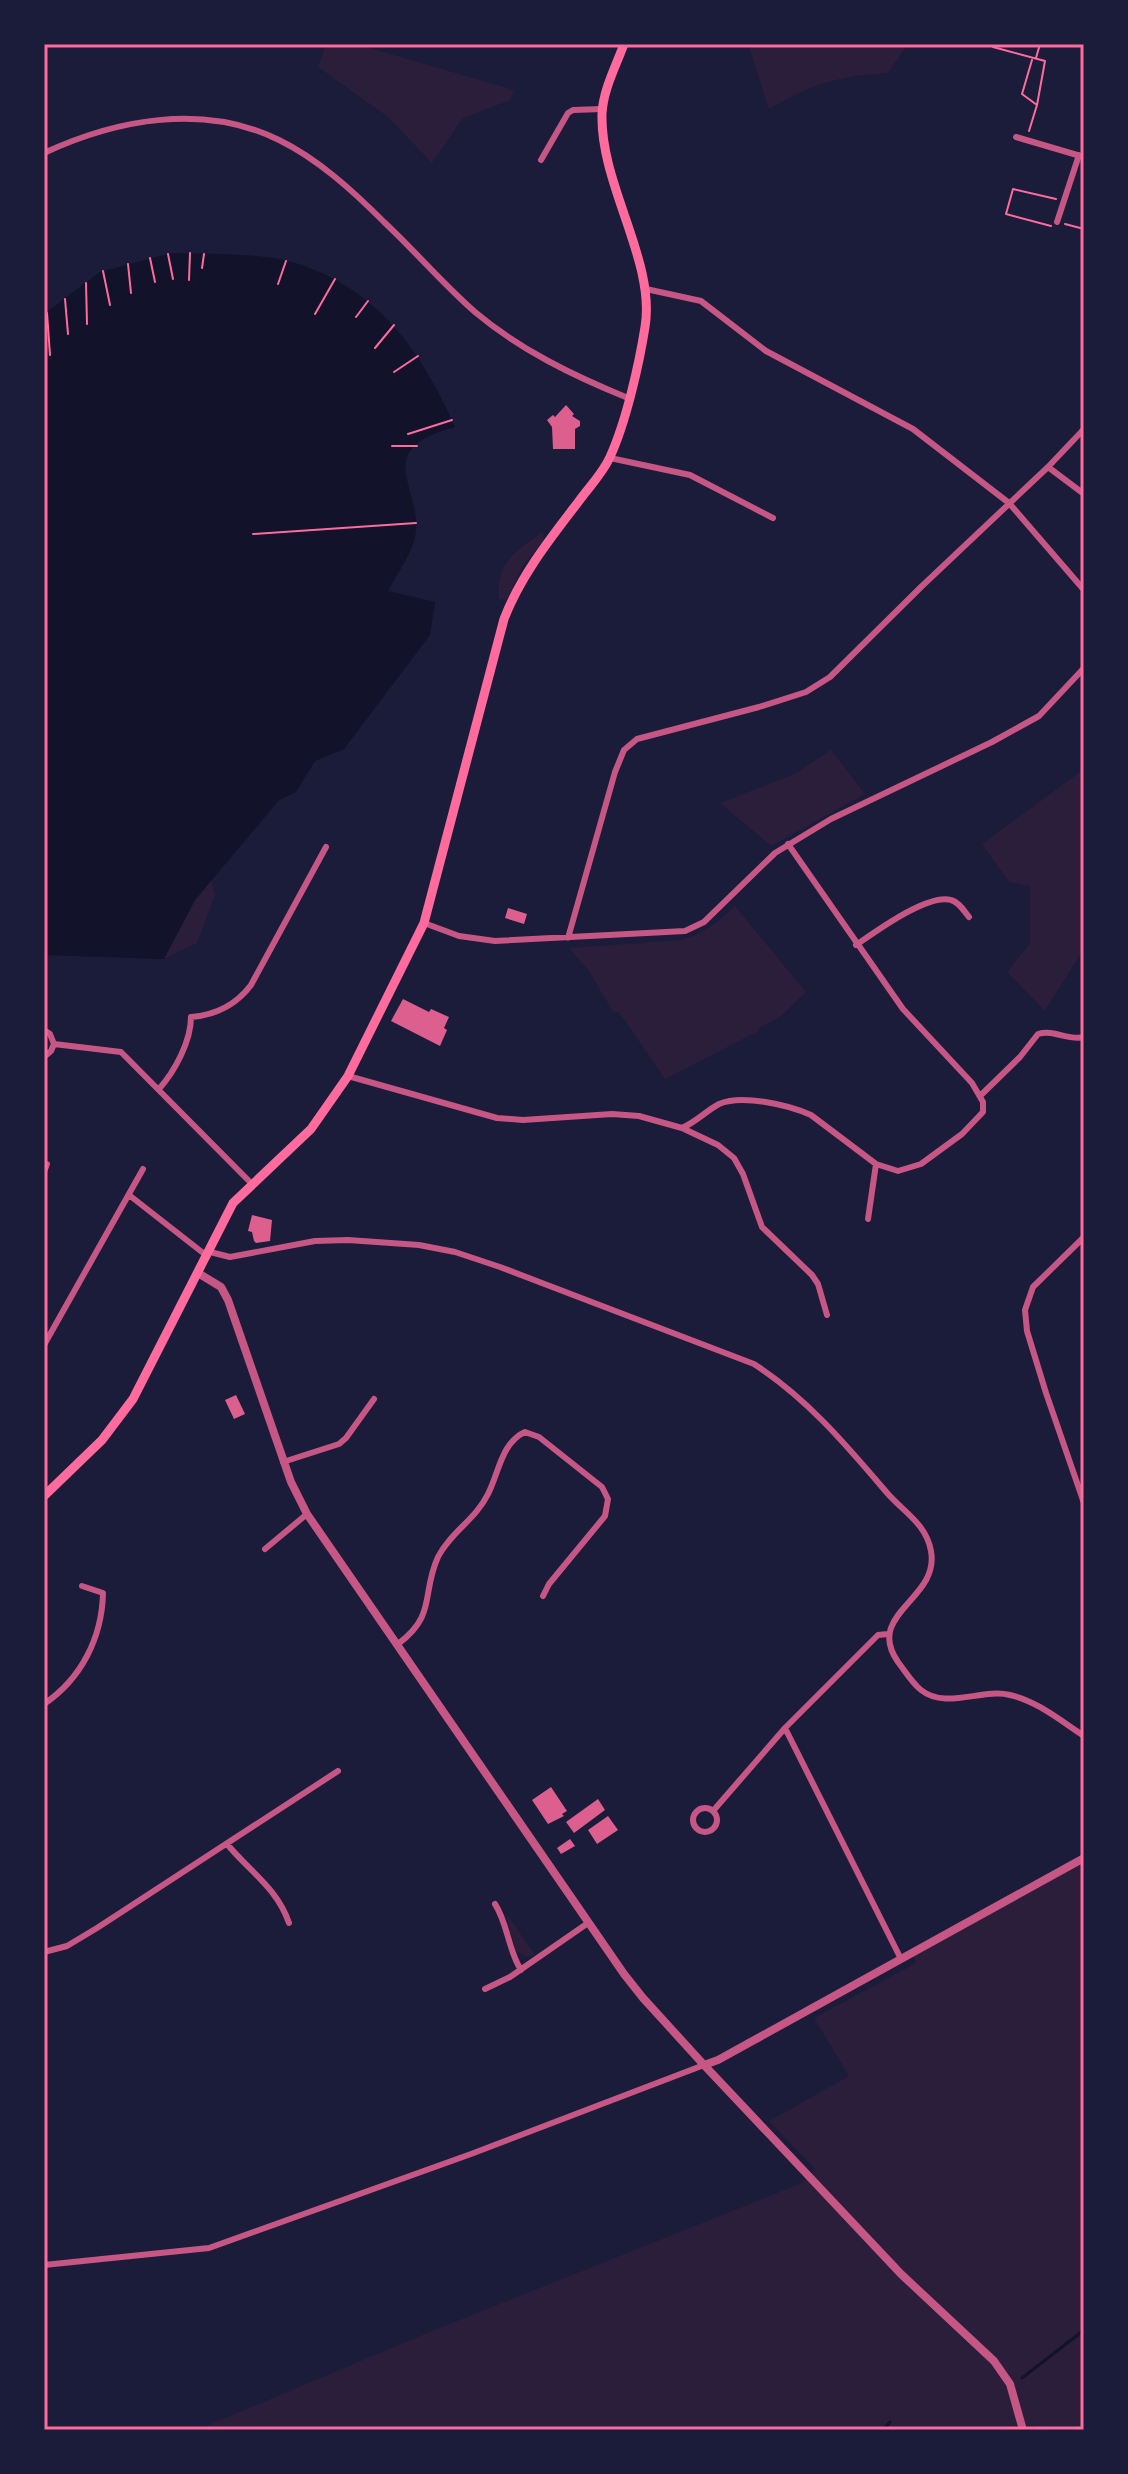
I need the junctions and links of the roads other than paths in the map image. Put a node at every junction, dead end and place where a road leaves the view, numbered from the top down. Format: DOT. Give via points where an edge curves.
graph roads {
  1 [pos="624,44"];
  2 [pos="602,109"];
  3 [pos="1016,137"];
  4 [pos="44,153"];
  5 [pos="1082,156"];
  6 [pos="541,160"];
  7 [pos="1057,222"];
  8 [pos="646,289"];
  9 [pos="628,398"];
  10 [pos="1084,429"];
  11 [pos="610,458"];
  12 [pos="1048,467"];
  13 [pos="1084,494"];
  14 [pos="1009,503"];
  15 [pos="773,518"];
  16 [pos="1084,590"];
  17 [pos="1084,668"];
  18 [pos="788,844"];
  19 [pos="326,847"];
  20 [pos="969,917"];
  21 [pos="424,923"];
  22 [pos="568,938"];
  23 [pos="856,945"];
  24 [pos="44,1030"];
  25 [pos="1084,1037"];
  26 [pos="54,1044"];
  27 [pos="44,1057"];
  28 [pos="348,1076"];
  29 [pos="159,1089"];
  30 [pos="980,1096"];
  31 [pos="682,1128"];
  32 [pos="47,1164"];
  33 [pos="876,1164"];
  34 [pos="143,1169"];
  35 [pos="44,1172"];
  36 [pos="251,1183"];
  37 [pos="129,1195"];
  38 [pos="868,1219"];
  39 [pos="1084,1237"];
  40 [pos="208,1254"];
  41 [pos="198,1273"];
  42 [pos="827,1315"];
  43 [pos="47,1333"];
  44 [pos="44,1345"];
  45 [pos="374,1399"];
  46 [pos="283,1462"];
  47 [pos="44,1496"];
  48 [pos="1084,1502"];
  49 [pos="307,1514"];
  50 [pos="265,1549"];
  51 [pos="82,1586"];
  52 [pos="543,1596"];
  53 [pos="888,1634"];
  54 [pos="398,1644"];
  55 [pos="44,1704"];
  56 [pos="785,1728"];
  57 [pos="1084,1736"];
  58 [pos="338,1771"];
  59 [pos="713,1811"];
  60 [pos="227,1844"];
  61 [pos="1084,1858"];
  62 [pos="495,1904"];
  63 [pos="289,1923"];
  64 [pos="588,1923"];
  65 [pos="44,1952"];
  66 [pos="901,1959"];
  67 [pos="521,1970"];
  68 [pos="485,1989"];
  69 [pos="704,2065"];
  70 [pos="44,2265"];
  71 [pos="1023,2430"];
  1 -- 2 [label="main road"];
  2 -- 6 [label="street" via="568,113"];
  2 -- 8 [label="main road" via="610,172"];
  3 -- 5 [label="street"];
  4 -- 9 [label="street" via="84,136 160,119 208,119 266,134 303,153 343,184 499,330 545,360"];
  5 -- 7 [label="street"];
  8 -- 9 [label="main road" via="645,328"];
  8 -- 14 [label="street" via="701,301 766,351 913,429"];
  9 -- 11 [label="main road"];
  10 -- 12 [label="street"];
  11 -- 15 [label="street" via="690,475"];
  11 -- 21 [label="main road" via="513,596"];
  12 -- 13 [label="street"];
  12 -- 14 [label="street"];
  14 -- 16 [label="street"];
  14 -- 22 [label="street" via="830,677 806,692 628,745 615,772"];
  17 -- 18 [label="street" via="1039,716"];
  18 -- 22 [label="street" via="704,922 685,931"];
  18 -- 23 [label="street"];
  19 -- 29 [label="street" via="251,985 232,1005 191,1017 190,1035"];
  20 -- 23 [label="street" via="957,903 943,899 896,917"];
  21 -- 22 [label="street" via="477,940"];
  21 -- 28 [label="main road"];
  23 -- 30 [label="street" via="903,1009"];
  24 -- 26 [label="street"];
  25 -- 30 [label="street" via="1044,1032"];
  26 -- 27 [label="street"];
  26 -- 29 [label="street" via="121,1052"];
  28 -- 31 [label="street" via="497,1118 612,1114"];
  28 -- 36 [label="main road" via="311,1129"];
  29 -- 36 [label="street"];
  30 -- 33 [label="street" via="983,1112 937,1155 898,1171"];
  31 -- 33 [label="street" via="729,1101 798,1109"];
  31 -- 42 [label="street" via="734,1158 762,1227 812,1275"];
  32 -- 35 [label="street"];
  33 -- 38 [label="street"];
  34 -- 37 [label="street"];
  36 -- 40 [label="main road" via="228,1211"];
  37 -- 40 [label="street"];
  37 -- 43 [label="street"];
  39 -- 48 [label="street" via="1033,1287 1025,1310 1046,1393"];
  40 -- 41 [label="main road"];
  40 -- 53 [label="street" via="230,1257 348,1240 455,1252 754,1364 829,1425 924,1531 932,1555 929,1572"];
  41 -- 46 [label="street" via="221,1287 228,1300"];
  41 -- 47 [label="main road" via="121,1417"];
  43 -- 44 [label="street"];
  45 -- 46 [label="street" via="339,1444"];
  46 -- 49 [label="street"];
  49 -- 50 [label="street"];
  49 -- 54 [label="street"];
  51 -- 55 [label="street" via="103,1593 97,1633 78,1672"];
  52 -- 54 [label="street" via="605,1516 608,1499 602,1487 539,1437 525,1432 507,1447 477,1513 439,1555 422,1620"];
  53 -- 56 [label="street" via="878,1635"];
  53 -- 57 [label="street" via="895,1657 921,1690 939,1698 1008,1694"];
  54 -- 64 [label="street"];
  56 -- 59 [label="street"];
  56 -- 66 [label="street"];
  58 -- 60 [label="street"];
  59 -- 59 [label="street" via="715,1827 696,1829 696,1811"];
  60 -- 63 [label="street" via="270,1888"];
  60 -- 65 [label="street" via="67,1946"];
  61 -- 66 [label="street"];
  62 -- 67 [label="street"];
  64 -- 67 [label="street"];
  64 -- 69 [label="street" via="643,1998"];
  66 -- 69 [label="street"];
  67 -- 68 [label="street"];
  69 -- 70 [label="street" via="209,2248"];
  69 -- 71 [label="street" via="901,2274 994,2361 1010,2384"];
}
